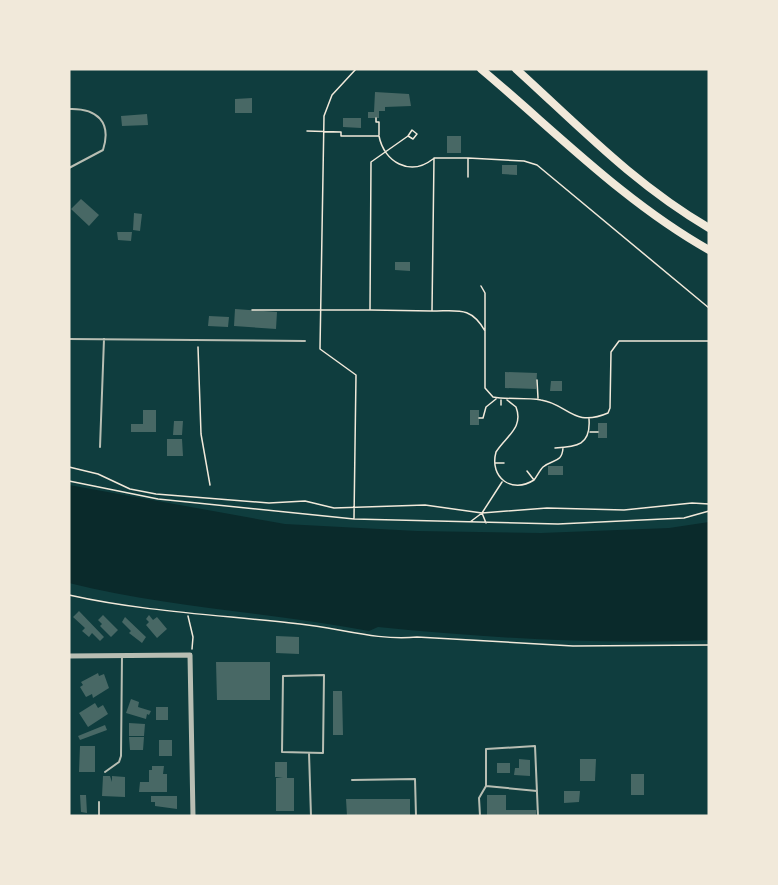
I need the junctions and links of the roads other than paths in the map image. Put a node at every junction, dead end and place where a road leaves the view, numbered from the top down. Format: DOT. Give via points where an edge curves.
graph roads {
  1 [pos="481,69"];
  2 [pos="516,69"];
  3 [pos="69,109"];
  4 [pos="69,168"];
  5 [pos="709,228"];
  6 [pos="709,250"];
  7 [pos="69,339"];
  8 [pos="104,339"];
  9 [pos="305,341"];
  10 [pos="100,447"];
  11 [pos="122,655"];
  12 [pos="69,656"];
  13 [pos="309,752"];
  14 [pos="105,772"];
  15 [pos="352,780"];
  16 [pos="486,786"];
  17 [pos="538,791"];
  18 [pos="99,802"];
  19 [pos="99,816"];
  20 [pos="194,816"];
  21 [pos="311,816"];
  22 [pos="416,816"];
  23 [pos="480,816"];
  24 [pos="537,816"];
  1 -- 6 [label="main road" via="628,197 668,227"];
  2 -- 5 [label="main road" via="634,178"];
  3 -- 4 [label="lane" via="86,109 97,116 105,125 107,137 103,150"];
  7 -- 8 [label="lane"];
  8 -- 9 [label="lane"];
  8 -- 10 [label="lane"];
  11 -- 12 [label="street"];
  11 -- 14 [label="lane" via="121,756"];
  11 -- 20 [label="street" via="190,655"];
  13 -- 13 [label="lane" via="322,753 324,675 283,675 282,752"];
  13 -- 21 [label="lane"];
  15 -- 22 [label="lane" via="415,779"];
  16 -- 17 [label="lane"];
  16 -- 17 [label="lane" via="486,749 535,746"];
  16 -- 23 [label="lane" via="479,798"];
  17 -- 24 [label="lane"];
  18 -- 19 [label="lane"];
}
